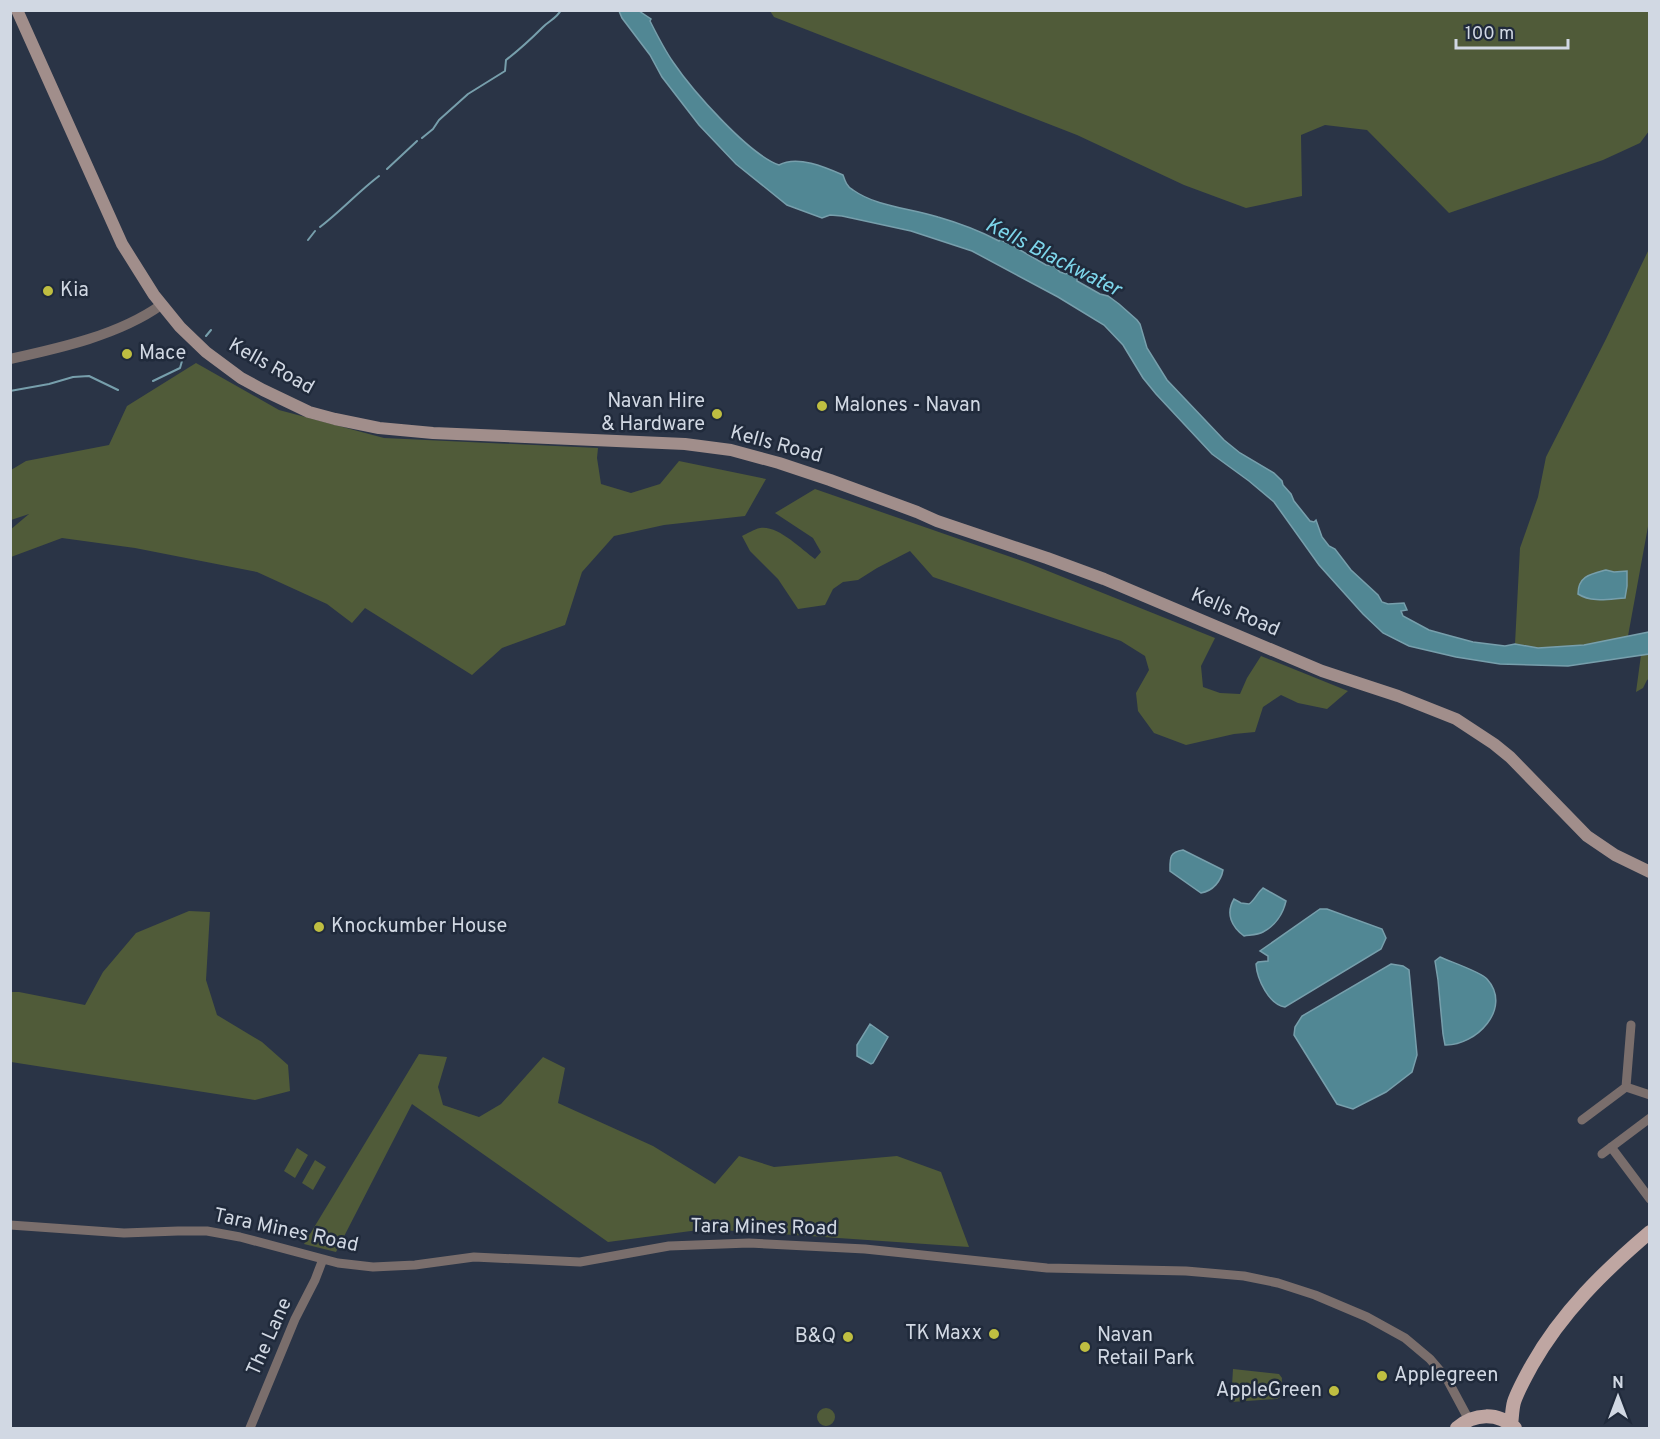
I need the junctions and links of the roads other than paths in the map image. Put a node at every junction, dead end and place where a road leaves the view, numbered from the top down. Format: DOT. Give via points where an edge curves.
graph roads {
  1 [pos="16,10"];
  2 [pos="161,305"];
  3 [pos="10,360"];
  4 [pos="1650,872"];
  5 [pos="1631,1025"];
  6 [pos="1626,1088"];
  7 [pos="1650,1095"];
  8 [pos="1650,1118"];
  9 [pos="1582,1120"];
  10 [pos="1611,1147"];
  11 [pos="1602,1154"];
  12 [pos="1650,1198"];
  13 [pos="10,1225"];
  14 [pos="1650,1232"];
  15 [pos="323,1259"];
  16 [pos="1514,1402"];
  17 [pos="1491,1416"];
  18 [pos="1463,1424"];
  19 [pos="1513,1427"];
  20 [pos="250,1428"];
  1 -- 2 [label="main road, Kells Road" via="122,244"];
  2 -- 3 [label="street" via="111,331"];
  2 -- 4 [label="main road, Kells Road" via="206,352 241,378 309,412 379,428 433,433 663,443 731,450 825,478 1104,579 1322,671 1456,719 1510,757 1587,836"];
  5 -- 6 [label="street"];
  6 -- 7 [label="street"];
  6 -- 9 [label="street"];
  8 -- 10 [label="street"];
  10 -- 11 [label="street"];
  10 -- 12 [label="street"];
  13 -- 15 [label="street, Tara Mines Road" via="124,1233 215,1232"];
  14 -- 16 [label="main road" via="1584,1293 1563,1318 1540,1350"];
  15 -- 18 [label="street, Tara Mines Road" via="386,1267 474,1257 580,1262 669,1246 759,1243 865,1248 1047,1268 1244,1276 1315,1295 1405,1338 1447,1379"];
  15 -- 20 [label="street, The Lane"];
  16 -- 17 [label="main road"];
  16 -- 19 [label="main road"];
  17 -- 18 [label="main road"];
  17 -- 19 [label="main road"];
}
